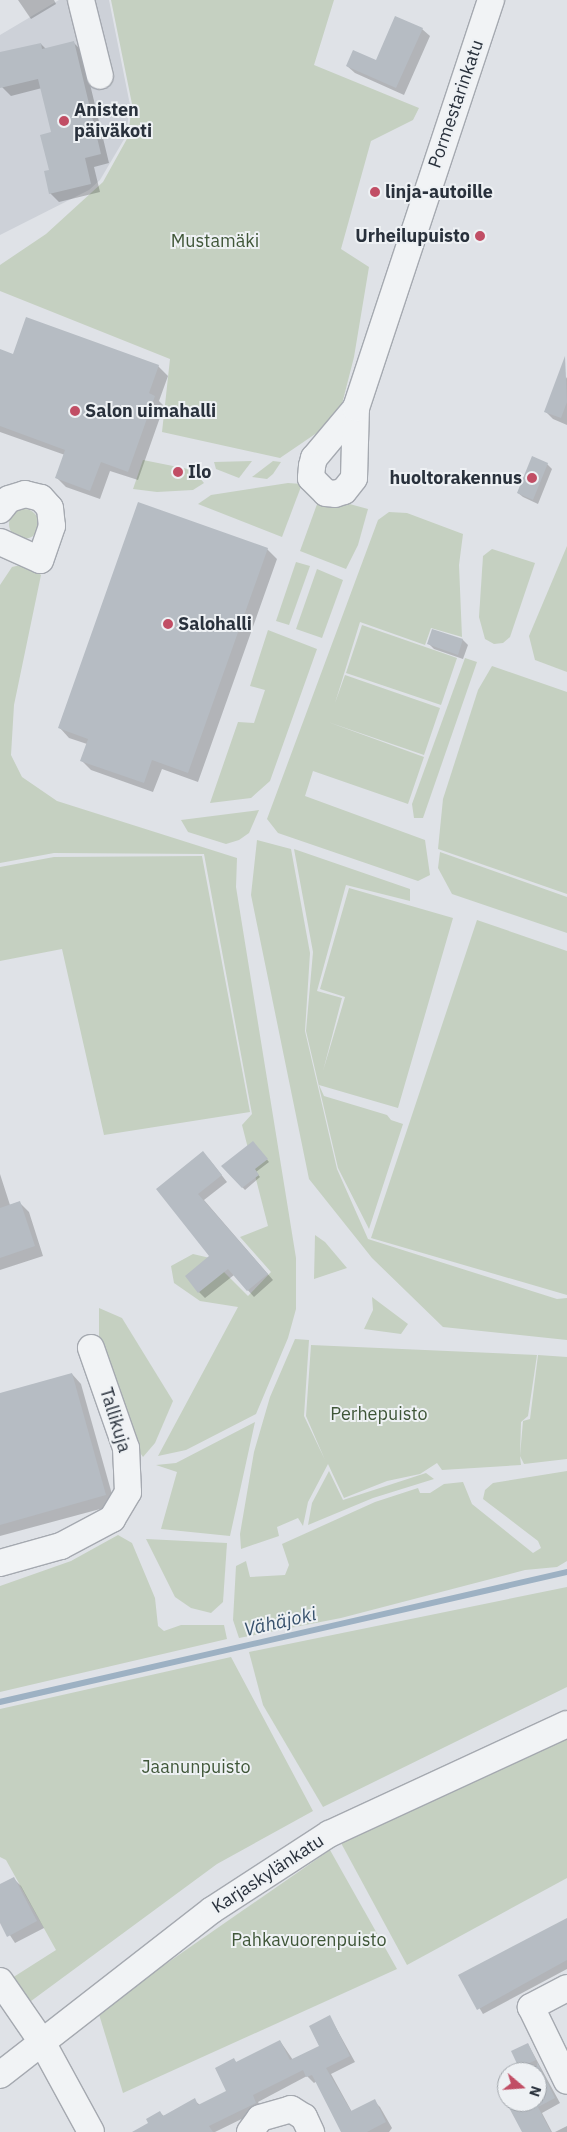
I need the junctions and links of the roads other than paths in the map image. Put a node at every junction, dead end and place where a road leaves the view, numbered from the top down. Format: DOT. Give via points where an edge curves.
graph roads {
  1 [pos="81,0"];
  2 [pos="491,0"];
  3 [pos="100,76"];
  4 [pos="356,408"];
  5 [pos="0,510"];
  6 [pos="0,542"];
  7 [pos="91,1348"];
  8 [pos="0,1563"];
  9 [pos="567,1724"];
  10 [pos="0,1982"];
  11 [pos="567,1988"];
  12 [pos="42,2042"];
  13 [pos="0,2075"];
  14 [pos="567,2081"];
  15 [pos="91,2132"];
  16 [pos="250,2132"];
  17 [pos="310,2132"];
  1 -- 3 [label="street"];
  2 -- 4 [label="street, Pormestarinkatu"];
  5 -- 6 [label="street" via="9,499 25,494 41,498 50,508 52,526 40,560"];
  7 -- 8 [label="street, Tallikuja" via="126,1448 128,1492 112,1520 61,1546"];
  9 -- 12 [label="street, Karjaskylänkatu" via="329,1834 212,1910"];
  10 -- 12 [label="street"];
  11 -- 14 [label="street" via="531,2007"];
  12 -- 13 [label="street, Karjaskylänkatu"];
  12 -- 15 [label="street"];
  16 -- 17 [label="street" via="260,2118 291,2109 304,2117"];
}
